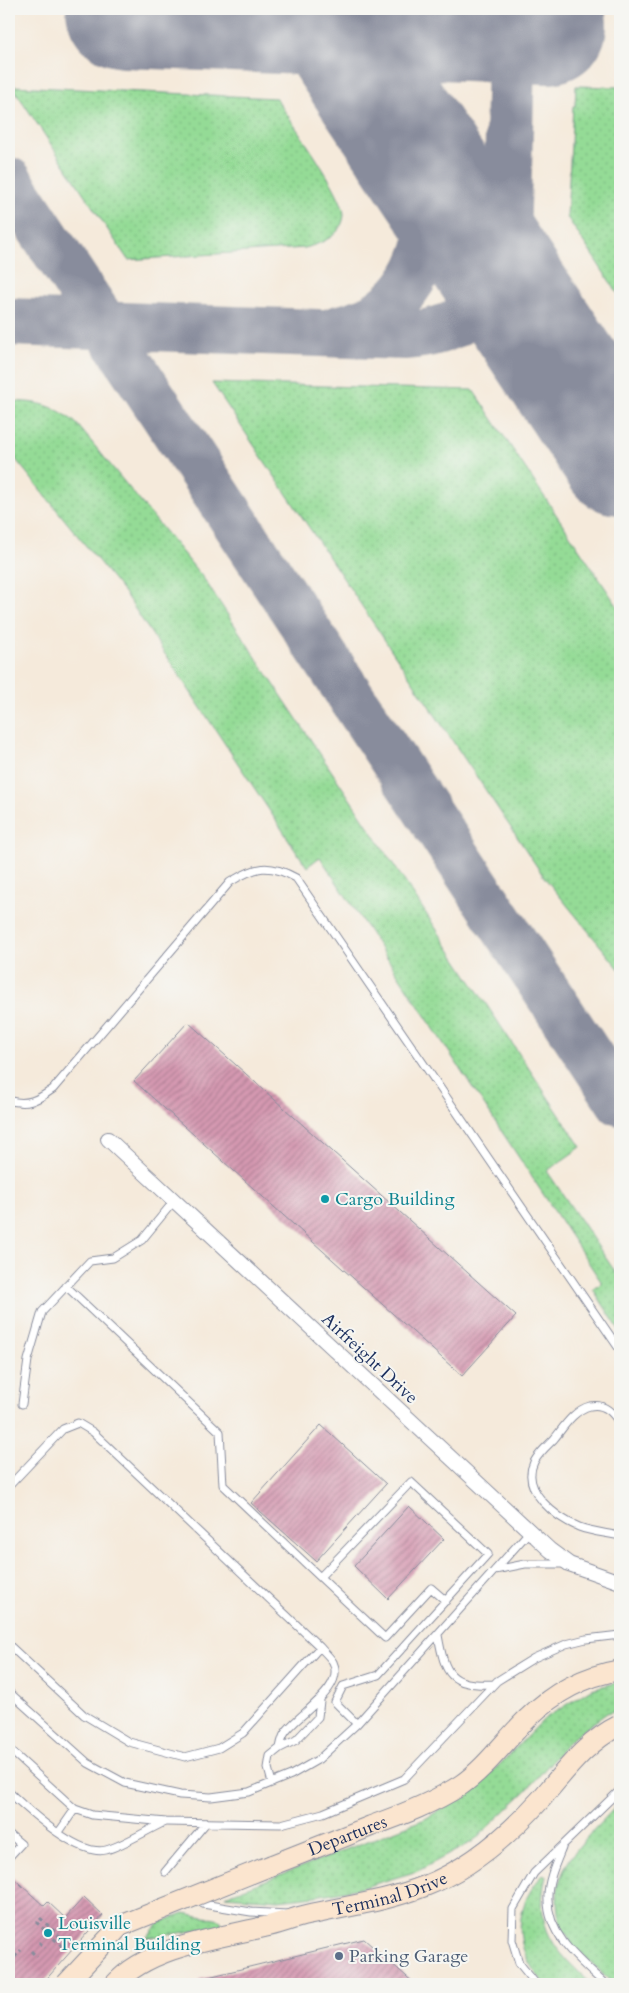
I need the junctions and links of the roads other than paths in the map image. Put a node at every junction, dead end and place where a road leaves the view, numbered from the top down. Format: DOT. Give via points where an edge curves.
graph roads {
  1 [pos="9,1100"];
  2 [pos="108,1139"];
  3 [pos="174,1201"];
  4 [pos="66,1286"];
  5 [pos="620,1350"];
  6 [pos="22,1404"];
  7 [pos="620,1424"];
  8 [pos="9,1486"];
  9 [pos="529,1532"];
  10 [pos="620,1536"];
  11 [pos="569,1564"];
  12 [pos="495,1570"];
  13 [pos="320,1577"];
  14 [pos="620,1582"];
  15 [pos="446,1601"];
  16 [pos="438,1635"];
  17 [pos="620,1636"];
  18 [pos="9,1645"];
  19 [pos="320,1647"];
  20 [pos="620,1670"];
  21 [pos="493,1684"];
  22 [pos="9,1692"];
  23 [pos="320,1701"];
  24 [pos="357,1724"];
  25 [pos="620,1725"];
  26 [pos="280,1748"];
  27 [pos="9,1749"];
  28 [pos="272,1783"];
  29 [pos="620,1790"];
  30 [pos="9,1792"];
  31 [pos="75,1809"];
  32 [pos="166,1822"];
  33 [pos="206,1823"];
  34 [pos="58,1832"];
  35 [pos="9,1834"];
  36 [pos="563,1845"];
  37 [pos="9,1857"];
  38 [pos="165,1872"];
  39 [pos="203,1904"];
  40 [pos="305,1915"];
  41 [pos="66,1984"];
  42 [pos="114,1984"];
  43 [pos="536,1984"];
  44 [pos="605,1984"];
  1 -- 5 [label="lane" via="29,1103 53,1089 230,882 247,871 281,870 296,878"];
  2 -- 3 [label="street, Airfreight Drive"];
  3 -- 4 [label="lane" via="142,1240 113,1258 90,1261"];
  3 -- 9 [label="street, Airfreight Drive"];
  4 -- 6 [label="lane" via="42,1312 28,1360"];
  4 -- 13 [label="lane" via="220,1432 224,1486"];
  7 -- 10 [label="lane" via="612,1412 603,1407 584,1409 573,1416 534,1462 531,1473 536,1493 546,1506 580,1527"];
  8 -- 19 [label="lane" via="62,1429 78,1423 93,1432"];
  9 -- 11 [label="street, Airfreight Drive"];
  9 -- 12 [label="lane"];
  11 -- 12 [label="lane" via="524,1564"];
  11 -- 14 [label="street, Airfreight Drive"];
  12 -- 16 [label="lane"];
  13 -- 15 [label="lane" via="385,1638 431,1588"];
  13 -- 15 [label="lane" via="411,1482 488,1554"];
  15 -- 24 [label="lane" via="378,1675 343,1686 335,1702"];
  16 -- 21 [label="lane" via="445,1666 453,1676 463,1683"];
  16 -- 24 [label="lane"];
  17 -- 21 [label="lane" via="586,1639 546,1652"];
  18 -- 19 [label="lane" via="84,1715 129,1742 185,1756 219,1748 243,1733"];
  19 -- 23 [label="lane" via="333,1663 334,1676"];
  20 -- 41 [label="main road, Departures, bridge" via="570,1686 552,1697 486,1763 462,1784 436,1800 120,1926"];
  21 -- 33 [label="lane" via="404,1779 323,1813 281,1824"];
  22 -- 28 [label="lane" via="88,1763 125,1783 211,1798 249,1792"];
  23 -- 26 [label="lane" via="307,1709 284,1733"];
  23 -- 26 [label="lane" via="318,1717 296,1740"];
  24 -- 28 [label="lane" via="319,1759"];
  25 -- 40 [label="main road, Terminal Drive" via="593,1742 508,1833 468,1865 408,1893"];
  26 -- 28 [label="lane" via="270,1756 268,1768"];
  27 -- 31 [label="lane"];
  29 -- 36 [label="lane"];
  30 -- 34 [label="lane"];
  31 -- 32 [label="lane" via="92,1815"];
  31 -- 34 [label="lane"];
  32 -- 33 [label="lane"];
  32 -- 34 [label="lane" via="106,1850 93,1851"];
  33 -- 38 [label="lane"];
  35 -- 37 [label="lane" via="22,1844"];
  36 -- 43 [label="lane" via="534,1873 513,1909 512,1940 519,1963"];
  36 -- 44 [label="lane" via="547,1897 552,1918 569,1951"];
  39 -- 40 [label="lane" via="250,1912"];
  40 -- 42 [label="main road, Terminal Drive" via="180,1948 151,1959"];
}
